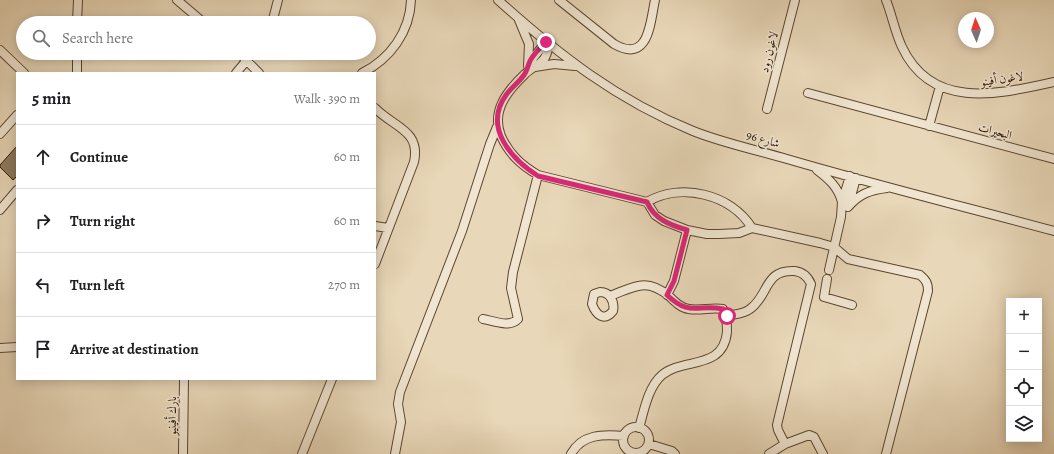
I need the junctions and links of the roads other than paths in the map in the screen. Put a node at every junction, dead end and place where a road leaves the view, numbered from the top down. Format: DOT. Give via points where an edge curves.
graph roads {
  1 [pos="78,0"];
  2 [pos="177,0"];
  3 [pos="278,0"];
  4 [pos="411,0"];
  5 [pos="498,0"];
  6 [pos="559,0"];
  7 [pos="655,0"];
  8 [pos="795,0"];
  9 [pos="886,0"];
  10 [pos="77,16"];
  11 [pos="196,16"];
  12 [pos="274,16"];
  13 [pos="519,19"];
  14 [pos="548,43"];
  15 [pos="0,50"];
  16 [pos="77,60"];
  17 [pos="247,60"];
  18 [pos="531,66"];
  19 [pos="576,66"];
  20 [pos="23,72"];
  21 [pos="77,72"];
  22 [pos="237,72"];
  23 [pos="258,72"];
  24 [pos="364,72"];
  25 [pos="1054,82"];
  26 [pos="940,86"];
  27 [pos="808,93"];
  28 [pos="376,109"];
  29 [pos="767,109"];
  30 [pos="16,116"];
  31 [pos="929,126"];
  32 [pos="497,127"];
  33 [pos="0,134"];
  34 [pos="1054,159"];
  35 [pos="813,167"];
  36 [pos="538,176"];
  37 [pos="853,177"];
  38 [pos="890,188"];
  39 [pos="16,191"];
  40 [pos="647,202"];
  41 [pos="845,205"];
  42 [pos="0,210"];
  43 [pos="376,226"];
  44 [pos="388,228"];
  45 [pos="752,228"];
  46 [pos="687,230"];
  47 [pos="1054,231"];
  48 [pos="834,247"];
  49 [pos="376,261"];
  50 [pos="667,295"];
  51 [pos="610,296"];
  52 [pos="852,305"];
  53 [pos="727,316"];
  54 [pos="483,319"];
  55 [pos="16,347"];
  56 [pos="0,348"];
  57 [pos="184,380"];
  58 [pos="332,380"];
  59 [pos="639,428"];
  60 [pos="624,436"];
  61 [pos="649,444"];
  62 [pos="785,444"];
  63 [pos="183,454"];
  64 [pos="302,454"];
  65 [pos="394,454"];
  66 [pos="571,454"];
  67 [pos="675,454"];
  68 [pos="769,454"];
  69 [pos="822,454"];
  70 [pos="886,454"];
  1 -- 10 [label="street"];
  2 -- 11 [label="street"];
  3 -- 12 [label="street"];
  4 -- 24 [label="street" via="408,19 395,46 382,60"];
  5 -- 13 [label="street, شارع 96"];
  6 -- 7 [label="street" via="614,44 630,50 641,46 647,40"];
  8 -- 29 [label="street, لاغون رود"];
  9 -- 26 [label="street, لاغون أفينو" via="905,53 922,73"];
  13 -- 14 [label="street, شارع 96"];
  13 -- 18 [label="street" via="529,44"];
  14 -- 18 [label="street" via="543,60"];
  14 -- 19 [label="street, شارع 96"];
  15 -- 20 [label="street"];
  16 -- 21 [label="street"];
  17 -- 22 [label="street"];
  17 -- 23 [label="street"];
  18 -- 19 [label="street"];
  18 -- 32 [label="street" via="505,96 497,115"];
  19 -- 35 [label="street, شارع 96" via="626,98 695,132"];
  25 -- 26 [label="street, لاغون أفينو" via="979,95 961,93"];
  26 -- 31 [label="street"];
  27 -- 31 [label="street, البحيرات"];
  28 -- 44 [label="street" via="411,136 416,152"];
  30 -- 33 [label="street"];
  31 -- 34 [label="street, البحيرات"];
  32 -- 36 [label="street" via="505,146 514,158"];
  32 -- 65 [label="street" via="462,231 400,392 400,428"];
  35 -- 37 [label="street, شارع 96"];
  35 -- 41 [label="street" via="830,180"];
  36 -- 40 [label="street"];
  36 -- 54 [label="street" via="512,280 511,288 518,319 508,324"];
  37 -- 38 [label="street, شارع 96"];
  37 -- 41 [label="street"];
  38 -- 41 [label="street" via="871,190"];
  38 -- 47 [label="street, شارع 96"];
  39 -- 42 [label="street"];
  40 -- 45 [label="street" via="660,195 677,192 705,195 728,205"];
  40 -- 46 [label="street" via="655,215"];
  41 -- 48 [label="street"];
  43 -- 44 [label="street"];
  44 -- 49 [label="street"];
  45 -- 46 [label="street" via="739,233 719,234"];
  45 -- 48 [label="street"];
  46 -- 50 [label="street" via="674,281"];
  48 -- 52 [label="street" via="824,297"];
  48 -- 70 [label="street" via="848,259 920,275 928,285"];
  50 -- 51 [label="street" via="650,285 643,284"];
  50 -- 53 [label="street" via="681,306 690,309 715,307 723,309"];
  53 -- 59 [label="street" via="726,335 722,346 709,360 662,374 654,386"];
  53 -- 62 [label="street" via="743,313 752,308 770,281 781,272 798,272 811,284 777,425"];
  55 -- 56 [label="street"];
  57 -- 63 [label="street, بارك أفينيو"];
  58 -- 64 [label="street"];
  59 -- 60 [label="street" via="630,429"];
  59 -- 61 [label="street" via="648,434"];
  60 -- 61 [label="street" via="626,448 632,452 644,450"];
  60 -- 66 [label="street" via="593,436 583,440"];
  61 -- 67 [label="street"];
  62 -- 68 [label="street"];
  62 -- 69 [label="street" via="809,435 814,437"];
}
